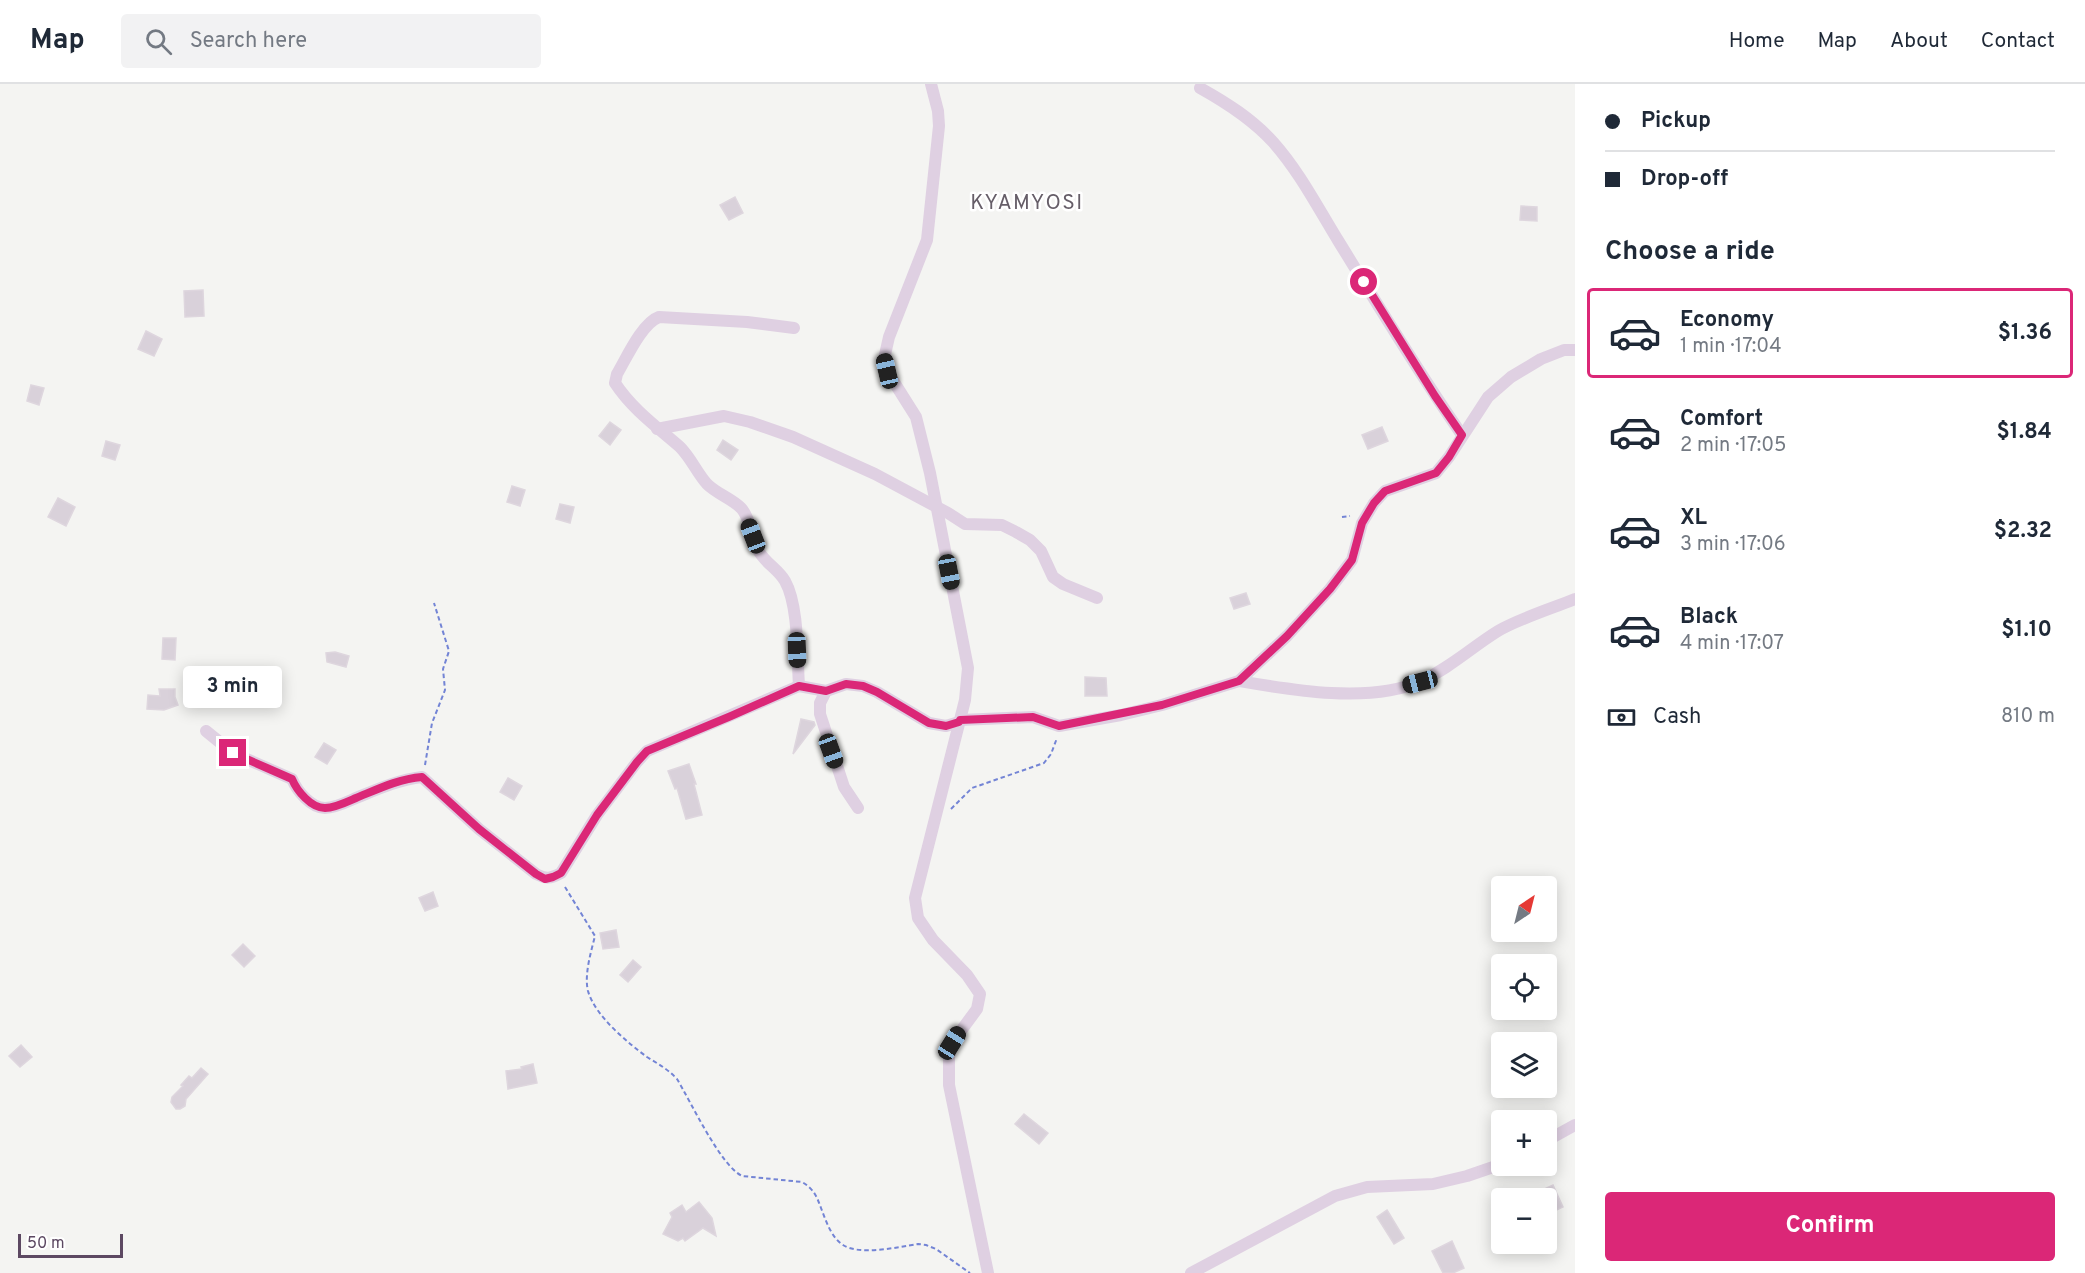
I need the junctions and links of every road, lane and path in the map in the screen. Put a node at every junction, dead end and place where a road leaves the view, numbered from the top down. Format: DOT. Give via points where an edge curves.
graph roads {
  1 [pos="931,84"];
  2 [pos="1200,88"];
  3 [pos="794,328"];
  4 [pos="1575,350"];
  5 [pos="657,429"];
  6 [pos="1462,435"];
  7 [pos="936,507"];
  8 [pos="1097,598"];
  9 [pos="1575,599"];
  10 [pos="434,603"];
  11 [pos="1239,681"];
  12 [pos="799,686"];
  13 [pos="826,691"];
  14 [pos="959,721"];
  15 [pos="1059,726"];
  16 [pos="206,731"];
  17 [pos="422,777"];
  18 [pos="858,808"];
  19 [pos="945,816"];
  20 [pos="561,873"];
  21 [pos="1575,1125"];
  22 [pos="1557,1135"];
  23 [pos="1491,1168"];
  24 [pos="969,1273"];
  25 [pos="988,1273"];
  26 [pos="1191,1273"];
  1 -- 7 [label="street" via="939,126 927,240 884,358 887,371 916,417"];
  2 -- 6 [label="street" via="1249,119 1274,143"];
  3 -- 5 [label="street" via="659,317 651,320 616,374 615,382"];
  4 -- 6 [label="street" via="1541,359 1511,377 1488,397"];
  5 -- 7 [label="street" via="711,417 736,417 830,452"];
  5 -- 12 [label="street" via="682,449 708,485 739,506 759,551 784,580 790,592 796,632"];
  6 -- 11 [label="street" via="1436,473 1385,491 1374,503 1362,523 1352,560 1287,636"];
  7 -- 8 [label="street" via="965,524 1002,525 1016,532 1041,551 1053,577"];
  7 -- 14 [label="street" via="968,668"];
  9 -- 11 [label="street" via="1500,630 1420,682 1358,692 1300,691"];
  10 -- 17 [label="path" via="449,651 443,669 445,690 432,723"];
  11 -- 15 [label="street" via="1162,705"];
  12 -- 13 [label="street"];
  12 -- 20 [label="street" via="647,751 597,815"];
  13 -- 14 [label="street" via="846,684 863,686 929,723 946,726"];
  13 -- 18 [label="street" via="820,714 844,787"];
  14 -- 15 [label="street" via="1033,717"];
  14 -- 25 [label="street" via="915,898 918,918 980,994 977,1010 952,1043 949,1085"];
  15 -- 19 [label="path" via="1051,754 1044,763 972,788"];
  16 -- 17 [label="street" via="233,753 292,779 296,789 312,804 324,808 404,779"];
  17 -- 20 [label="street" via="536,874 545,879"];
  20 -- 24 [label="path" via="567,892 595,936 587,978 594,1004 631,1045 670,1070 735,1173 809,1186 834,1236 844,1246 860,1250 926,1245"];
  21 -- 22 [label="street"];
  23 -- 26 [label="street" via="1433,1184 1367,1187 1335,1196"];
}
